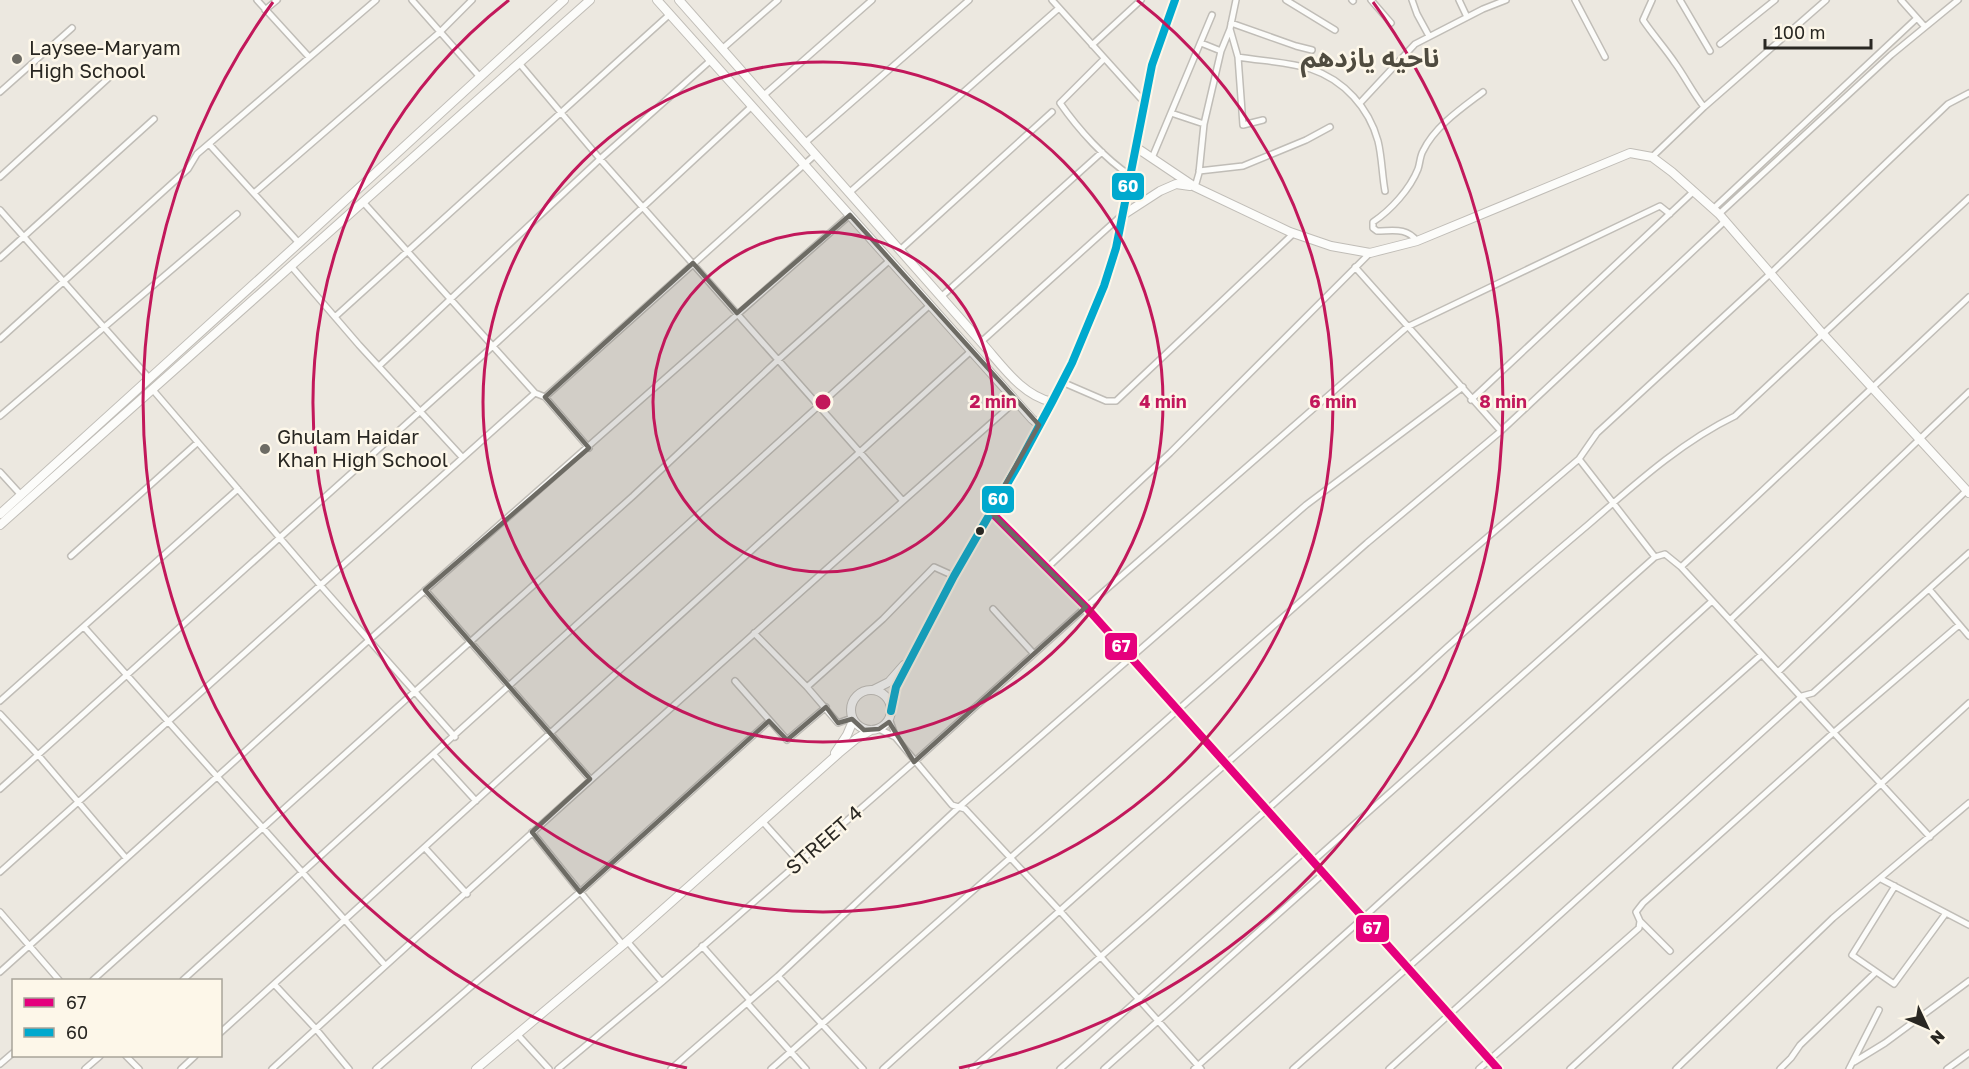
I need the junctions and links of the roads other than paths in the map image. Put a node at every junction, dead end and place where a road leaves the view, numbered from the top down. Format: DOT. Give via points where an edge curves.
graph roads {
  1 [pos="257,0"];
  2 [pos="277,0"];
  3 [pos="376,0"];
  4 [pos="412,0"];
  5 [pos="472,0"];
  6 [pos="564,0"];
  7 [pos="590,0"];
  8 [pos="657,0"];
  9 [pos="679,0"];
  10 [pos="778,0"];
  11 [pos="872,0"];
  12 [pos="969,0"];
  13 [pos="1052,0"];
  14 [pos="1141,0"];
  15 [pos="1176,0"];
  16 [pos="1236,0"];
  17 [pos="1286,0"];
  18 [pos="1371,0"];
  19 [pos="1412,0"];
  20 [pos="1459,0"];
  21 [pos="1506,0"];
  22 [pos="1575,0"];
  23 [pos="1652,0"];
  24 [pos="1680,0"];
  25 [pos="1775,0"];
  26 [pos="1826,0"];
  27 [pos="1901,0"];
  28 [pos="1958,0"];
  29 [pos="1059,8"];
  30 [pos="265,10"];
  31 [pos="670,14"];
  32 [pos="1212,15"];
  33 [pos="1467,17"];
  34 [pos="1917,18"];
  35 [pos="1391,23"];
  36 [pos="1231,26"];
  37 [pos="1925,27"];
  38 [pos="72,28"];
  39 [pos="1335,30"];
  40 [pos="440,32"];
  41 [pos="1429,36"];
  42 [pos="1201,43"];
  43 [pos="1720,44"];
  44 [pos="1092,45"];
  45 [pos="722,49"];
  46 [pos="1312,50"];
  47 [pos="1221,51"];
  48 [pos="1710,51"];
  49 [pos="309,57"];
  50 [pos="1238,57"];
  51 [pos="1605,57"];
  52 [pos="1104,59"];
  53 [pos="711,60"];
  54 [pos="519,63"];
  55 [pos="114,73"];
  56 [pos="480,77"];
  57 [pos="0,92"];
  58 [pos="1483,92"];
  59 [pos="1969,93"];
  60 [pos="764,95"];
  61 [pos="1144,102"];
  62 [pos="1360,103"];
  63 [pos="752,106"];
  64 [pos="1704,107"];
  65 [pos="1818,109"];
  66 [pos="561,112"];
  67 [pos="1052,112"];
  68 [pos="1171,113"];
  69 [pos="1825,116"];
  70 [pos="154,119"];
  71 [pos="1263,120"];
  72 [pos="1204,124"];
  73 [pos="1330,127"];
  74 [pos="806,142"];
  75 [pos="209,144"];
  76 [pos="1137,148"];
  77 [pos="1102,152"];
  78 [pos="816,154"];
  79 [pos="1652,157"];
  80 [pos="1152,158"];
  81 [pos="600,159"];
  82 [pos="804,164"];
  83 [pos="1199,171"];
  84 [pos="1131,176"];
  85 [pos="0,177"];
  86 [pos="1195,187"];
  87 [pos="1385,191"];
  88 [pos="1694,191"];
  89 [pos="850,192"];
  90 [pos="254,194"];
  91 [pos="1969,198"];
  92 [pos="363,202"];
  93 [pos="643,207"];
  94 [pos="0,210"];
  95 [pos="237,214"];
  96 [pos="1670,214"];
  97 [pos="850,215"];
  98 [pos="1123,215"];
  99 [pos="1719,215"];
  100 [pos="1294,233"];
  101 [pos="24,237"];
  102 [pos="1417,241"];
  103 [pos="299,243"];
  104 [pos="901,249"];
  105 [pos="408,252"];
  106 [pos="1370,253"];
  107 [pos="0,258"];
  108 [pos="890,260"];
  109 [pos="693,263"];
  110 [pos="291,266"];
  111 [pos="1354,267"];
  112 [pos="1771,273"];
  113 [pos="65,282"];
  114 [pos="942,296"];
  115 [pos="1969,297"];
  116 [pos="450,298"];
  117 [pos="930,305"];
  118 [pos="737,313"];
  119 [pos="336,316"];
  120 [pos="1407,327"];
  121 [pos="103,328"];
  122 [pos="200,333"];
  123 [pos="1822,333"];
  124 [pos="0,339"];
  125 [pos="207,341"];
  126 [pos="981,342"];
  127 [pos="493,346"];
  128 [pos="971,351"];
  129 [pos="778,360"];
  130 [pos="380,366"];
  131 [pos="149,378"];
  132 [pos="1062,382"];
  133 [pos="1463,387"];
  134 [pos="1873,387"];
  135 [pos="153,390"];
  136 [pos="1969,392"];
  137 [pos="535,393"];
  138 [pos="545,397"];
  139 [pos="1471,400"];
  140 [pos="1016,401"];
  141 [pos="1052,402"];
  142 [pos="820,405"];
  143 [pos="420,412"];
  144 [pos="0,416"];
  145 [pos="1039,425"];
  146 [pos="1501,431"];
  147 [pos="1919,439"];
  148 [pos="197,443"];
  149 [pos="589,447"];
  150 [pos="860,451"];
  151 [pos="462,457"];
  152 [pos="1579,459"];
  153 [pos="0,472"];
  154 [pos="238,489"];
  155 [pos="1968,491"];
  156 [pos="21,495"];
  157 [pos="903,501"];
  158 [pos="1613,504"];
  159 [pos="990,511"];
  160 [pos="0,514"];
  161 [pos="0,525"];
  162 [pos="279,537"];
  163 [pos="1969,553"];
  164 [pos="71,556"];
  165 [pos="1655,557"];
  166 [pos="1048,567"];
  167 [pos="1682,567"];
  168 [pos="954,576"];
  169 [pos="321,586"];
  170 [pos="1929,589"];
  171 [pos="425,590"];
  172 [pos="1712,601"];
  173 [pos="1086,607"];
  174 [pos="993,609"];
  175 [pos="1730,620"];
  176 [pos="1959,625"];
  177 [pos="84,627"];
  178 [pos="754,633"];
  179 [pos="1969,636"];
  180 [pos="369,640"];
  181 [pos="470,642"];
  182 [pos="916,647"];
  183 [pos="1034,654"];
  184 [pos="1761,655"];
  185 [pos="1130,657"];
  186 [pos="1778,672"];
  187 [pos="127,674"];
  188 [pos="735,681"];
  189 [pos="510,687"];
  190 [pos="807,687"];
  191 [pos="873,690"];
  192 [pos="414,691"];
  193 [pos="1802,696"];
  194 [pos="0,701"];
  195 [pos="1969,703"];
  196 [pos="826,707"];
  197 [pos="1177,710"];
  198 [pos="0,714"];
  199 [pos="890,715"];
  200 [pos="853,720"];
  201 [pos="168,721"];
  202 [pos="769,721"];
  203 [pos="875,730"];
  204 [pos="551,733"];
  205 [pos="1833,734"];
  206 [pos="455,737"];
  207 [pos="896,738"];
  208 [pos="435,755"];
  209 [pos="39,756"];
  210 [pos="914,762"];
  211 [pos="1226,765"];
  212 [pos="825,766"];
  213 [pos="218,777"];
  214 [pos="590,779"];
  215 [pos="1881,784"];
  216 [pos="0,789"];
  217 [pos="476,801"];
  218 [pos="1969,803"];
  219 [pos="79,804"];
  220 [pos="958,808"];
  221 [pos="1267,811"];
  222 [pos="763,822"];
  223 [pos="264,828"];
  224 [pos="532,832"];
  225 [pos="1930,837"];
  226 [pos="425,848"];
  227 [pos="1304,852"];
  228 [pos="1010,857"];
  229 [pos="126,858"];
  230 [pos="799,862"];
  231 [pos="1312,862"];
  232 [pos="0,872"];
  233 [pos="303,873"];
  234 [pos="1323,874"];
  235 [pos="1881,879"];
  236 [pos="1895,886"];
  237 [pos="580,892"];
  238 [pos="467,894"];
  239 [pos="1059,910"];
  240 [pos="0,912"];
  241 [pos="1946,913"];
  242 [pos="1363,918"];
  243 [pos="345,920"];
  244 [pos="1640,921"];
  245 [pos="1969,925"];
  246 [pos="625,943"];
  247 [pos="702,946"];
  248 [pos="29,947"];
  249 [pos="1670,951"];
  250 [pos="1100,958"];
  251 [pos="386,965"];
  252 [pos="1407,968"];
  253 [pos="0,972"];
  254 [pos="1875,973"];
  255 [pos="778,976"];
  256 [pos="57,979"];
  257 [pos="95,979"];
  258 [pos="185,979"];
  259 [pos="1969,981"];
  260 [pos="662,982"];
  261 [pos="274,984"];
  262 [pos="1138,999"];
  263 [pos="749,1001"];
  264 [pos="1879,1010"];
  265 [pos="1450,1015"];
  266 [pos="1158,1021"];
  267 [pos="821,1024"];
  268 [pos="316,1029"];
  269 [pos="222,1031"];
  270 [pos="517,1034"];
  271 [pos="790,1051"];
  272 [pos="1969,1053"];
  273 [pos="12,1054"];
  274 [pos="99,1057"];
  275 [pos="127,1057"];
  276 [pos="194,1057"];
  277 [pos="1490,1059"];
  278 [pos="1854,1062"];
  279 [pos="0,1064"];
  280 [pos="1198,1068"];
  281 [pos="85,1069"];
  282 [pos="139,1069"];
  283 [pos="181,1069"];
  284 [pos="272,1069"];
  285 [pos="349,1069"];
  286 [pos="376,1069"];
  287 [pos="476,1069"];
  288 [pos="549,1069"];
  289 [pos="558,1069"];
  290 [pos="671,1069"];
  291 [pos="771,1069"];
  292 [pos="806,1069"];
  293 [pos="863,1069"];
  294 [pos="883,1069"];
  295 [pos="972,1069"];
  296 [pos="1060,1069"];
  297 [pos="1104,1069"];
  298 [pos="1293,1069"];
  299 [pos="1389,1069"];
  300 [pos="1479,1069"];
  301 [pos="1498,1069"];
  302 [pos="1570,1069"];
  303 [pos="1676,1069"];
  304 [pos="1780,1069"];
  305 [pos="1849,1069"];
  306 [pos="1947,1069"];
  1 -- 30 [label="street"];
  2 -- 30 [label="street"];
  3 -- 49 [label="street"];
  4 -- 40 [label="street"];
  5 -- 40 [label="street"];
  6 -- 56 [label="main road"];
  7 -- 54 [label="main road"];
  8 -- 31 [label="main road"];
  9 -- 45 [label="main road"];
  10 -- 45 [label="street"];
  11 -- 60 [label="street"];
  12 -- 74 [label="street"];
  13 -- 29 [label="street"];
  14 -- 44 [label="street"];
  15 -- 61 [label="main road" via="1152,65"];
  16 -- 36 [label="street"];
  17 -- 39 [label="street"];
  18 -- 35 [label="street"];
  19 -- 41 [label="street"];
  20 -- 33 [label="street"];
  21 -- 33 [label="street"];
  22 -- 51 [label="street"];
  23 -- 64 [label="street" via="1643,20"];
  24 -- 48 [label="street"];
  25 -- 43 [label="street"];
  26 -- 64 [label="street"];
  27 -- 34 [label="street"];
  28 -- 37 [label="street"];
  29 -- 44 [label="street"];
  29 -- 89 [label="street"];
  30 -- 49 [label="street"];
  31 -- 53 [label="main road"];
  31 -- 66 [label="street"];
  32 -- 42 [label="street"];
  33 -- 41 [label="street"];
  34 -- 37 [label="street"];
  34 -- 65 [label="street"];
  36 -- 46 [label="street"];
  36 -- 47 [label="street"];
  36 -- 50 [label="street"];
  37 -- 69 [label="street"];
  38 -- 57 [label="street"];
  40 -- 56 [label="street"];
  40 -- 90 [label="street"];
  41 -- 62 [label="street" via="1402,56"];
  42 -- 47 [label="street"];
  42 -- 68 [label="street"];
  44 -- 52 [label="street"];
  45 -- 60 [label="main road"];
  47 -- 72 [label="street"];
  49 -- 75 [label="street"];
  50 -- 62 [label="street" via="1311,69 1332,79"];
  50 -- 71 [label="street" via="1243,125"];
  52 -- 61 [label="street"];
  52 -- 77 [label="street" via="1060,103"];
  53 -- 63 [label="main road"];
  53 -- 81 [label="street"];
  54 -- 66 [label="street"];
  54 -- 92 [label="main road"];
  55 -- 85 [label="street"];
  56 -- 103 [label="main road"];
  58 -- 102 [label="street" via="1433,136 1407,186 1373,222 1377,231 1406,231"];
  59 -- 112 [label="street" via="1948,104"];
  60 -- 74 [label="main road"];
  61 -- 76 [label="main road"];
  62 -- 87 [label="street" via="1378,142"];
  63 -- 82 [label="main road"];
  63 -- 93 [label="street"];
  64 -- 79 [label="street"];
  65 -- 69 [label="street"];
  65 -- 99 [label="street"];
  66 -- 81 [label="street"];
  66 -- 105 [label="street"];
  67 -- 104 [label="street"];
  68 -- 72 [label="street"];
  68 -- 80 [label="street"];
  69 -- 99 [label="street"];
  70 -- 101 [label="street"];
  72 -- 83 [label="street"];
  73 -- 83 [label="street" via="1243,166"];
  74 -- 78 [label="main road"];
  75 -- 90 [label="street"];
  75 -- 113 [label="street" via="188,169"];
  76 -- 80 [label="main road"];
  76 -- 84 [label="main road"];
  77 -- 84 [label="street"];
  77 -- 114 [label="street"];
  78 -- 82 [label="street"];
  78 -- 89 [label="main road"];
  79 -- 88 [label="main road"];
  79 -- 102 [label="main road" via="1630,153"];
  80 -- 86 [label="main road"];
  81 -- 93 [label="street"];
  81 -- 116 [label="street"];
  82 -- 97 [label="main road"];
  82 -- 109 [label="street"];
  83 -- 86 [label="street"];
  84 -- 98 [label="main road"];
  86 -- 98 [label="main road" via="1176,184"];
  86 -- 100 [label="main road"];
  88 -- 96 [label="street"];
  88 -- 99 [label="main road"];
  89 -- 104 [label="main road"];
  90 -- 103 [label="street"];
  91 -- 123 [label="street"];
  92 -- 105 [label="street"];
  92 -- 110 [label="main road"];
  93 -- 109 [label="street"];
  93 -- 127 [label="street"];
  94 -- 101 [label="street"];
  95 -- 121 [label="street"];
  96 -- 120 [label="street, STREET 4" via="1660,206"];
  96 -- 139 [label="street"];
  97 -- 108 [label="main road"];
  97 -- 118 [label="street"];
  98 -- 126 [label="street"];
  98 -- 132 [label="main road" via="1104,286"];
  99 -- 112 [label="main road"];
  99 -- 146 [label="street"];
  100 -- 106 [label="main road" via="1331,246"];
  100 -- 132 [label="street" via="1116,401"];
  101 -- 107 [label="street"];
  101 -- 113 [label="street"];
  102 -- 106 [label="main road"];
  103 -- 122 [label="main road"];
  104 -- 114 [label="main road"];
  105 -- 116 [label="street"];
  105 -- 119 [label="street"];
  106 -- 111 [label="street"];
  108 -- 117 [label="main road"];
  108 -- 129 [label="street"];
  109 -- 118 [label="street"];
  109 -- 138 [label="street"];
  110 -- 119 [label="street"];
  110 -- 125 [label="main road"];
  111 -- 120 [label="street"];
  111 -- 166 [label="street" via="1170,453"];
  112 -- 123 [label="main road"];
  112 -- 152 [label="street" via="1597,433"];
  113 -- 121 [label="street"];
  113 -- 124 [label="street"];
  114 -- 126 [label="main road"];
  115 -- 134 [label="street"];
  116 -- 127 [label="street"];
  116 -- 130 [label="street"];
  117 -- 128 [label="main road"];
  117 -- 142 [label="street"];
  118 -- 129 [label="street"];
  118 -- 149 [label="street"];
  119 -- 130 [label="street"];
  120 -- 133 [label="street"];
  120 -- 173 [label="street, STREET 4"];
  121 -- 131 [label="street"];
  121 -- 144 [label="street"];
  122 -- 125 [label="main road"];
  122 -- 131 [label="main road"];
  123 -- 134 [label="main road"];
  123 -- 158 [label="street" via="1735,416 1691,441"];
  125 -- 135 [label="main road"];
  126 -- 141 [label="main road" via="1027,391"];
  127 -- 137 [label="street"];
  127 -- 143 [label="street"];
  128 -- 140 [label="main road"];
  128 -- 150 [label="street"];
  129 -- 142 [label="street"];
  129 -- 181 [label="street"];
  130 -- 143 [label="street"];
  131 -- 156 [label="main road"];
  132 -- 141 [label="main road"];
  133 -- 139 [label="street"];
  133 -- 185 [label="street" via="1306,505"];
  134 -- 147 [label="main road"];
  134 -- 167 [label="street"];
  135 -- 148 [label="street"];
  135 -- 161 [label="main road"];
  136 -- 147 [label="street"];
  137 -- 138 [label="street"];
  137 -- 151 [label="street"];
  138 -- 149 [label="street"];
  139 -- 146 [label="street"];
  140 -- 145 [label="main road"];
  140 -- 157 [label="street"];
  141 -- 145 [label="main road"];
  142 -- 150 [label="street"];
  142 -- 189 [label="street"];
  143 -- 151 [label="street"];
  143 -- 162 [label="street"];
  145 -- 159 [label="main road"];
  146 -- 197 [label="street"];
  147 -- 155 [label="main road"];
  147 -- 175 [label="street"];
  148 -- 154 [label="street"];
  148 -- 164 [label="street"];
  149 -- 171 [label="street"];
  150 -- 157 [label="street"];
  150 -- 204 [label="street"];
  151 -- 169 [label="street"];
  152 -- 158 [label="street"];
  152 -- 211 [label="street"];
  153 -- 156 [label="street"];
  154 -- 162 [label="street"];
  154 -- 177 [label="street"];
  155 -- 186 [label="street"];
  156 -- 160 [label="main road"];
  157 -- 178 [label="street"];
  158 -- 165 [label="street"];
  158 -- 221 [label="street" via="1481,616"];
  159 -- 166 [label="street"];
  159 -- 168 [label="main road"];
  162 -- 169 [label="street"];
  162 -- 187 [label="street"];
  163 -- 170 [label="street"];
  165 -- 167 [label="street" via="1665,554"];
  165 -- 231 [label="street"];
  166 -- 173 [label="street"];
  167 -- 172 [label="street"];
  168 -- 182 [label="main road"];
  168 -- 190 [label="street" via="934,567 884,619"];
  169 -- 180 [label="street"];
  169 -- 201 [label="street"];
  170 -- 176 [label="street"];
  170 -- 193 [label="street" via="1813,693"];
  171 -- 180 [label="street"];
  171 -- 181 [label="street"];
  172 -- 175 [label="street"];
  172 -- 242 [label="street"];
  173 -- 183 [label="street, STREET 4"];
  173 -- 185 [label="street"];
  174 -- 183 [label="street"];
  175 -- 184 [label="street"];
  176 -- 179 [label="street"];
  176 -- 205 [label="street"];
  177 -- 187 [label="street"];
  177 -- 194 [label="street"];
  178 -- 190 [label="street"];
  178 -- 214 [label="street"];
  180 -- 192 [label="street"];
  180 -- 213 [label="street"];
  181 -- 189 [label="street"];
  181 -- 192 [label="street"];
  182 -- 191 [label="main road" via="890,682"];
  182 -- 199 [label="main road" via="896,687"];
  183 -- 210 [label="street, STREET 4"];
  184 -- 186 [label="street"];
  184 -- 252 [label="street"];
  185 -- 197 [label="street"];
  185 -- 220 [label="street"];
  186 -- 193 [label="street"];
  187 -- 201 [label="street"];
  187 -- 209 [label="street"];
  188 -- 202 [label="street"];
  189 -- 204 [label="street"];
  189 -- 206 [label="street"];
  190 -- 196 [label="street"];
  191 -- 199 [label="main road" via="886,697"];
  191 -- 200 [label="main road" via="854,699"];
  192 -- 206 [label="street"];
  192 -- 223 [label="street"];
  193 -- 205 [label="street"];
  193 -- 265 [label="street"];
  195 -- 215 [label="street"];
  196 -- 200 [label="street" via="838,723"];
  196 -- 202 [label="street" via="787,741"];
  197 -- 211 [label="street"];
  197 -- 228 [label="street"];
  198 -- 209 [label="street"];
  199 -- 203 [label="main road"];
  199 -- 207 [label="street"];
  200 -- 203 [label="main road" via="858,726"];
  200 -- 212 [label="main road"];
  201 -- 213 [label="street"];
  201 -- 219 [label="street"];
  202 -- 237 [label="street"];
  203 -- 207 [label="street"];
  203 -- 212 [label="main road" via="856,739"];
  204 -- 214 [label="street"];
  204 -- 217 [label="street"];
  205 -- 215 [label="street"];
  205 -- 244 [label="street" via="1643,903 1636,912"];
  206 -- 208 [label="street"];
  207 -- 210 [label="street"];
  208 -- 217 [label="street"];
  208 -- 233 [label="street"];
  209 -- 216 [label="street"];
  209 -- 219 [label="street"];
  210 -- 220 [label="street"];
  210 -- 230 [label="street, STREET 4"];
  211 -- 221 [label="street"];
  211 -- 239 [label="street"];
  212 -- 222 [label="main road"];
  213 -- 223 [label="street"];
  213 -- 229 [label="street"];
  214 -- 224 [label="street"];
  215 -- 225 [label="street"];
  215 -- 302 [label="street"];
  217 -- 226 [label="street"];
  218 -- 225 [label="street"];
  219 -- 229 [label="street"];
  219 -- 232 [label="street"];
  220 -- 228 [label="street" via="965,809"];
  220 -- 255 [label="street"];
  221 -- 227 [label="street"];
  221 -- 250 [label="street"];
  222 -- 230 [label="street"];
  222 -- 246 [label="main road"];
  223 -- 233 [label="street"];
  223 -- 257 [label="street"];
  224 -- 237 [label="street"];
  224 -- 238 [label="street"];
  225 -- 235 [label="street"];
  226 -- 238 [label="street"];
  226 -- 243 [label="street"];
  227 -- 231 [label="street"];
  227 -- 262 [label="street"];
  228 -- 239 [label="street"];
  228 -- 267 [label="street"];
  229 -- 248 [label="street"];
  230 -- 247 [label="street, STREET 4"];
  231 -- 234 [label="street"];
  233 -- 243 [label="street"];
  233 -- 258 [label="street"];
  234 -- 242 [label="street"];
  234 -- 266 [label="street"];
  235 -- 236 [label="street"];
  235 -- 303 [label="street" via="1833,918"];
  236 -- 241 [label="street"];
  236 -- 254 [label="street" via="1852,955"];
  237 -- 246 [label="street"];
  237 -- 286 [label="street"];
  238 -- 251 [label="street"];
  239 -- 250 [label="street"];
  239 -- 294 [label="street"];
  240 -- 248 [label="street"];
  241 -- 245 [label="street"];
  241 -- 254 [label="street" via="1894,984"];
  242 -- 252 [label="street"];
  242 -- 280 [label="street"];
  243 -- 251 [label="street"];
  243 -- 261 [label="street"];
  244 -- 249 [label="street"];
  244 -- 277 [label="street" via="1639,928"];
  246 -- 260 [label="street"];
  246 -- 270 [label="main road"];
  247 -- 260 [label="street, STREET 4"];
  247 -- 263 [label="street"];
  248 -- 253 [label="street"];
  248 -- 256 [label="street"];
  250 -- 262 [label="street"];
  250 -- 295 [label="street"];
  251 -- 268 [label="street"];
  252 -- 265 [label="street"];
  252 -- 298 [label="street"];
  254 -- 304 [label="street"];
  255 -- 263 [label="street"];
  255 -- 267 [label="street"];
  259 -- 278 [label="street"];
  260 -- 289 [label="street, STREET 4"];
  261 -- 268 [label="street"];
  261 -- 269 [label="street"];
  262 -- 266 [label="street"];
  262 -- 296 [label="street"];
  263 -- 271 [label="street"];
  263 -- 290 [label="street"];
  264 -- 278 [label="street"];
  265 -- 277 [label="street"];
  265 -- 299 [label="street"];
  266 -- 280 [label="street"];
  266 -- 297 [label="street"];
  267 -- 271 [label="street"];
  267 -- 293 [label="street"];
  268 -- 284 [label="street"];
  268 -- 285 [label="street"];
  270 -- 287 [label="main road"];
  270 -- 288 [label="street"];
  271 -- 291 [label="street"];
  271 -- 292 [label="street"];
  272 -- 306 [label="street"];
  273 -- 279 [label="street"];
  274 -- 281 [label="street"];
  275 -- 282 [label="street"];
  276 -- 283 [label="street"];
  277 -- 300 [label="street"];
  277 -- 301 [label="street"];
  278 -- 305 [label="street"];
}
